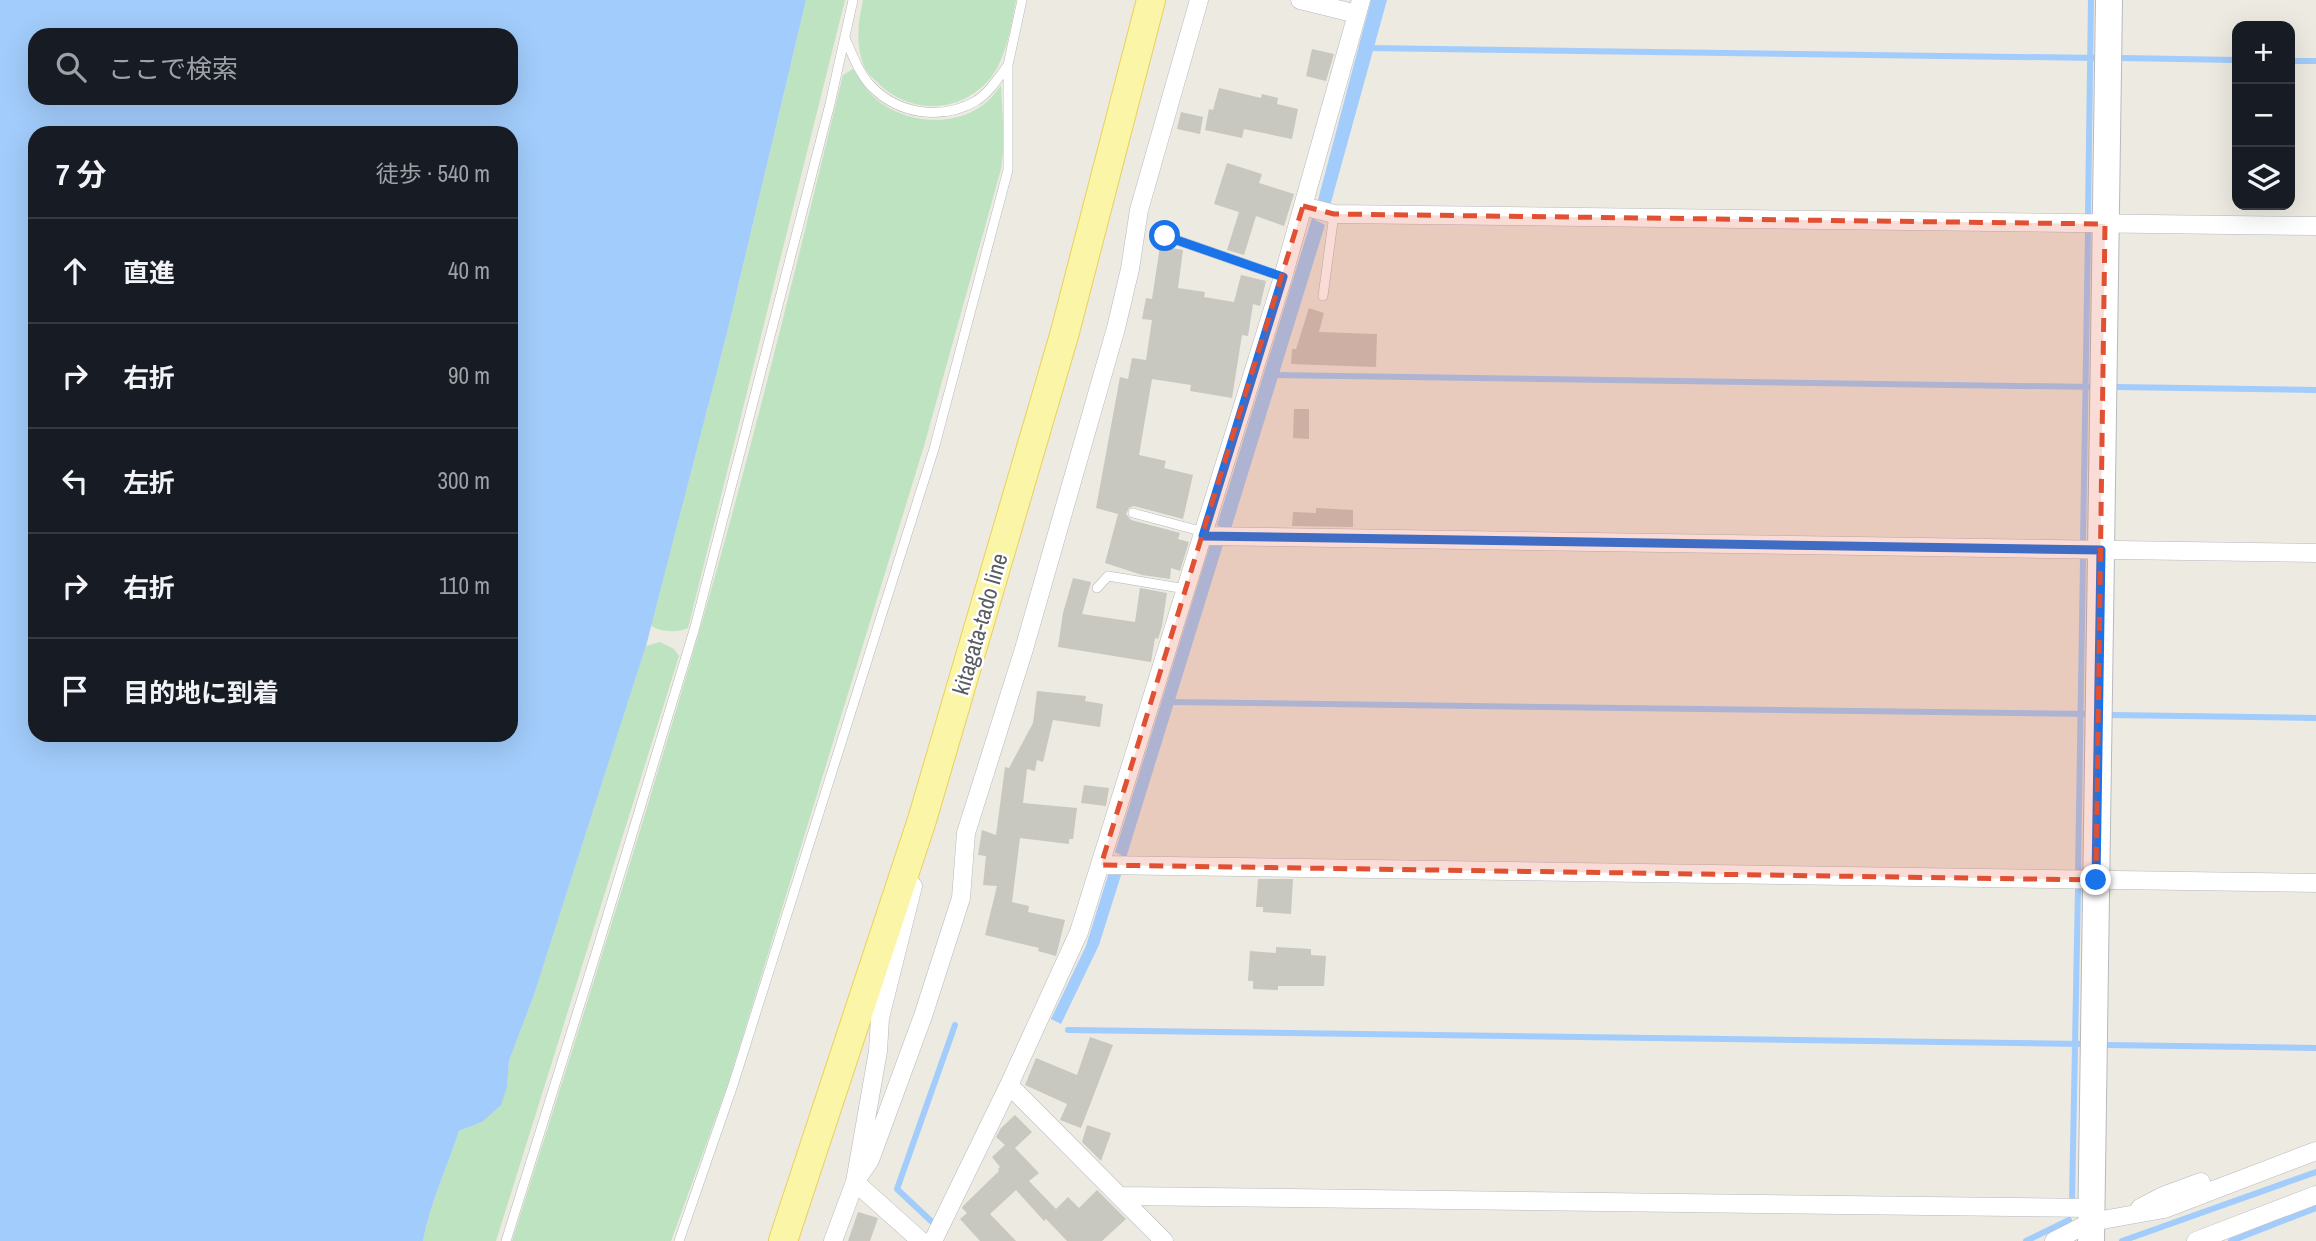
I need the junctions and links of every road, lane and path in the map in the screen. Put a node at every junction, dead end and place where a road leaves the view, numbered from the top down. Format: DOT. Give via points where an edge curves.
graph roads {
  1 [pos="853,0"];
  2 [pos="1022,0"];
  3 [pos="1151,0"];
  4 [pos="1199,0"];
  5 [pos="1300,0"];
  6 [pos="2109,0"];
  7 [pos="1359,7"];
  8 [pos="845,38"];
  9 [pos="1008,65"];
  10 [pos="1303,206"];
  11 [pos="1334,214"];
  12 [pos="2105,224"];
  13 [pos="2316,226"];
  14 [pos="1165,236"];
  15 [pos="1283,277"];
  16 [pos="1322,296"];
  17 [pos="1133,513"];
  18 [pos="1204,534"];
  19 [pos="2101,550"];
  20 [pos="2316,553"];
  21 [pos="1097,588"];
  22 [pos="1186,589"];
  23 [pos="922,820"];
  24 [pos="1101,865"];
  25 [pos="2096,880"];
  26 [pos="2316,883"];
  27 [pos="1009,1085"];
  28 [pos="2316,1140"];
  29 [pos="2316,1151"];
  30 [pos="855,1182"];
  31 [pos="2316,1195"];
  32 [pos="1121,1196"];
  33 [pos="2126,1216"];
  34 [pos="2091,1225"];
  35 [pos="506,1241"];
  36 [pos="678,1241"];
  37 [pos="783,1241"];
  38 [pos="833,1241"];
  39 [pos="921,1241"];
  40 [pos="933,1241"];
  41 [pos="1164,1241"];
  42 [pos="2054,1241"];
  43 [pos="2196,1241"];
  1 -- 8 [label="lane"];
  2 -- 9 [label="lane"];
  3 -- 23 [label="main road, kitagata-tado line" via="1065,332"];
  4 -- 30 [label="street" via="1139,210 1116,328 966,833 961,898 870,1160"];
  5 -- 7 [label="street"];
  6 -- 12 [label="street"];
  7 -- 10 [label="street"];
  8 -- 9 [label="lane" via="869,85 888,100 920,113 978,100"];
  8 -- 35 [label="lane" via="695,627"];
  9 -- 36 [label="lane" via="1008,170 934,449 733,1085"];
  10 -- 11 [label="street"];
  10 -- 15 [label="street"];
  11 -- 12 [label="street"];
  11 -- 16 [label="lane"];
  12 -- 13 [label="street"];
  12 -- 19 [label="street"];
  14 -- 15 [label="lane"];
  15 -- 18 [label="street"];
  17 -- 18 [label="lane"];
  18 -- 19 [label="street"];
  18 -- 22 [label="street"];
  19 -- 20 [label="street"];
  19 -- 25 [label="street"];
  21 -- 22 [label="lane" via="1108,576"];
  22 -- 24 [label="street"];
  23 -- 30 [label="street" via="913,886 880,1018"];
  23 -- 37 [label="main road, kitagata-tado line"];
  24 -- 25 [label="street"];
  24 -- 27 [label="street" via="1079,932"];
  25 -- 26 [label="street"];
  25 -- 34 [label="street"];
  27 -- 32 [label="street"];
  27 -- 40 [label="street"];
  28 -- 33 [label="street" via="2163,1196"];
  29 -- 33 [label="street" via="2164,1209"];
  30 -- 38 [label="street"];
  30 -- 39 [label="street"];
  31 -- 43 [label="street"];
  32 -- 34 [label="street"];
  32 -- 41 [label="street"];
  33 -- 34 [label="street"];
  34 -- 42 [label="street"];
}
